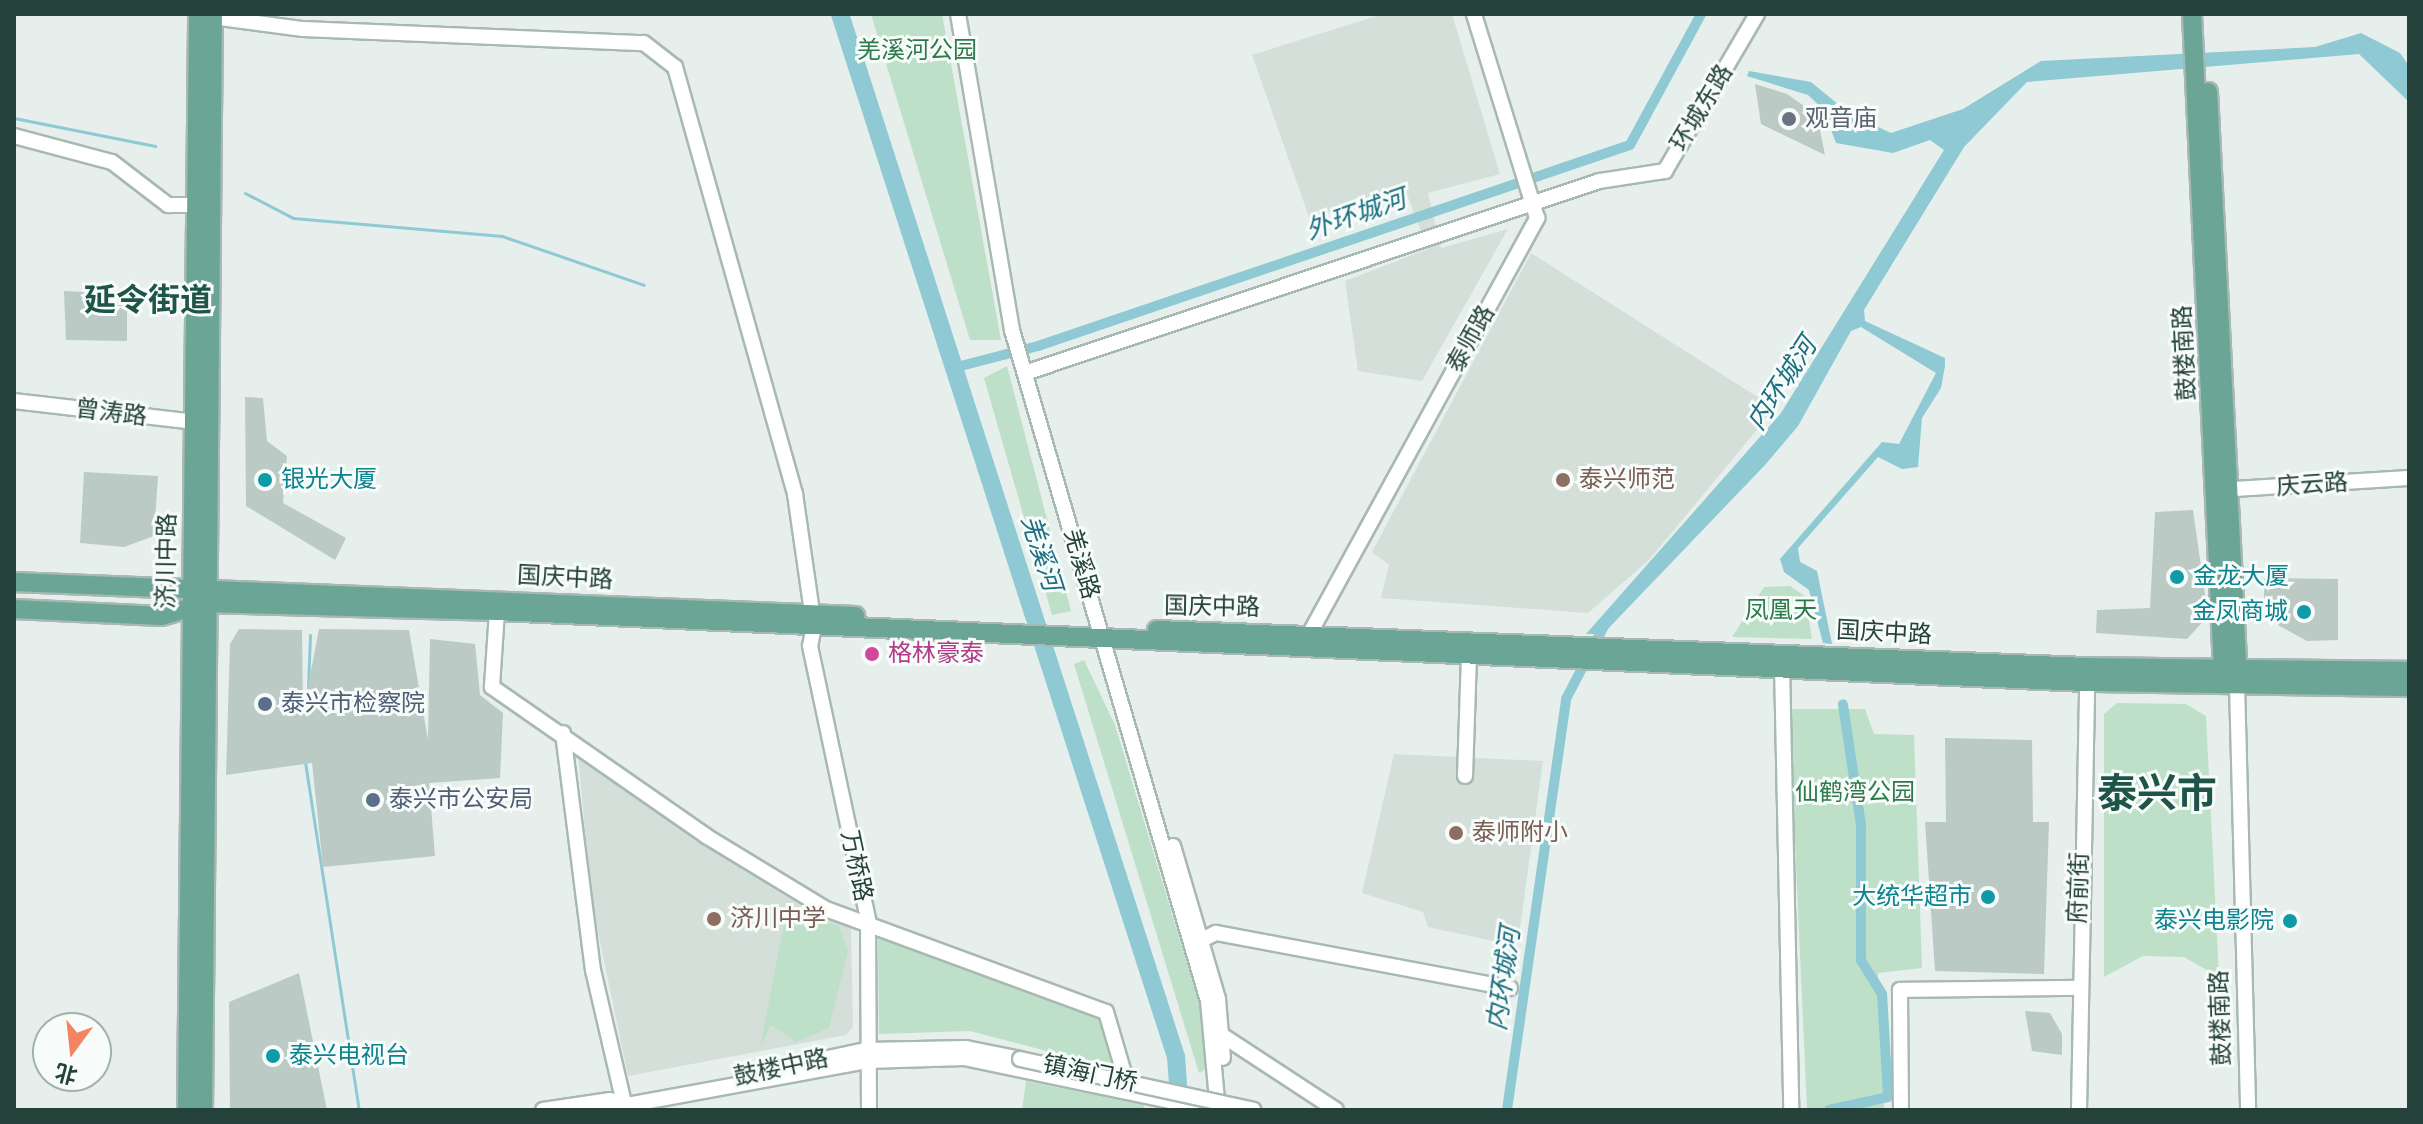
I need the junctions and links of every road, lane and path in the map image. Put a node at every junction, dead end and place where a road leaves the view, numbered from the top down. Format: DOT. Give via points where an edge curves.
graph roads {
  1 [pos="958,14"];
  2 [pos="1474,14"];
  3 [pos="1757,14"];
  4 [pos="2192,14"];
  5 [pos="2203,14"];
  6 [pos="205,15"];
  7 [pos="2199,45"];
  8 [pos="14,136"];
  9 [pos="1535,196"];
  10 [pos="196,205"];
  11 [pos="1025,373"];
  12 [pos="14,401"];
  13 [pos="201,422"];
  14 [pos="2409,478"];
  15 [pos="2223,490"];
  16 [pos="14,582"];
  17 [pos="198,595"];
  18 [pos="14,609"];
  19 [pos="497,611"];
  20 [pos="812,620"];
  21 [pos="1107,635"];
  22 [pos="1306,640"];
  23 [pos="1573,649"];
  24 [pos="1600,650"];
  25 [pos="1469,653"];
  26 [pos="1782,665"];
  27 [pos="2409,671"];
  28 [pos="2087,674"];
  29 [pos="2233,675"];
  30 [pos="2409,687"];
  31 [pos="563,733"];
  32 [pos="1465,776"];
  33 [pos="868,920"];
  34 [pos="1197,943"];
  35 [pos="1510,988"];
  36 [pos="2076,988"];
  37 [pos="1219,1032"];
  38 [pos="866,1056"];
  39 [pos="1223,1059"];
  40 [pos="1021,1064"];
  41 [pos="1124,1073"];
  42 [pos="623,1099"];
  43 [pos="187,1110"];
  44 [pos="203,1110"];
  45 [pos="543,1110"];
  46 [pos="600,1110"];
  47 [pos="869,1110"];
  48 [pos="1212,1110"];
  49 [pos="1218,1110"];
  50 [pos="1226,1110"];
  51 [pos="1253,1110"];
  52 [pos="1325,1110"];
  53 [pos="1336,1110"];
  54 [pos="1791,1110"];
  55 [pos="1901,1110"];
  56 [pos="2079,1110"];
  57 [pos="2248,1110"];
  1 -- 11 [label="street, 羌溪路" via="1012,330"];
  2 -- 9 [label="street"];
  3 -- 9 [label="street, 环城东路" via="1665,171"];
  4 -- 7 [label="main road, 鼓楼南路"];
  5 -- 7 [label="main road, 鼓楼南路"];
  6 -- 10 [label="main road, 济川中路"];
  6 -- 13 [label="main road, 济川中路"];
  6 -- 20 [label="street, 万桥路" via="303,29 644,43 662,53 683,93 795,494"];
  7 -- 15 [label="main road, 鼓楼南路"];
  8 -- 10 [label="street" via="112,162 168,205"];
  9 -- 11 [label="street, 环城东路"];
  9 -- 22 [label="street, 泰师路" via="1537,218"];
  10 -- 13 [label="main road, 济川中路"];
  11 -- 21 [label="street, 羌溪路"];
  12 -- 13 [label="street, 曾涛路"];
  13 -- 17 [label="main road, 济川中路"];
  14 -- 15 [label="street, 庆云路"];
  15 -- 29 [label="main road, 鼓楼南路"];
  16 -- 17 [label="main road, 国庆中路"];
  17 -- 18 [label="main road" via="161,616"];
  17 -- 19 [label="main road, 国庆中路"];
  17 -- 20 [label="main road, 国庆中路"];
  17 -- 43 [label="main road, 济川中路"];
  17 -- 44 [label="main road, 济川中路"];
  19 -- 20 [label="main road, 国庆中路"];
  19 -- 31 [label="street" via="492,687"];
  20 -- 21 [label="main road, 国庆中路"];
  20 -- 33 [label="street, 万桥路" via="810,646"];
  21 -- 22 [label="main road, 国庆中路"];
  21 -- 34 [label="street, 羌溪路"];
  22 -- 23 [label="main road, 国庆中路"];
  22 -- 25 [label="main road, 国庆中路"];
  23 -- 24 [label="main road, 国庆中路"];
  23 -- 25 [label="main road, 国庆中路"];
  24 -- 26 [label="main road, 国庆中路"];
  24 -- 28 [label="main road, 国庆中路"];
  25 -- 32 [label="street"];
  26 -- 28 [label="main road, 国庆中路"];
  26 -- 54 [label="street"];
  27 -- 29 [label="main road, 国庆中路"];
  28 -- 29 [label="main road, 国庆中路"];
  28 -- 36 [label="street, 府前街"];
  29 -- 30 [label="main road, 国庆中路"];
  29 -- 57 [label="street, 鼓楼南路"];
  31 -- 33 [label="street" via="763,872 826,909"];
  31 -- 42 [label="street" via="593,970"];
  33 -- 38 [label="street, 万桥路"];
  33 -- 41 [label="street" via="959,963 1106,1012"];
  34 -- 35 [label="street" via="1216,933"];
  34 -- 37 [label="street, 羌溪路"];
  36 -- 55 [label="street" via="1900,990"];
  36 -- 56 [label="street, 府前街"];
  37 -- 39 [label="street, 羌溪路"];
  37 -- 49 [label="street, 羌溪路"];
  37 -- 53 [label="street"];
  38 -- 40 [label="street, 鼓楼中路" via="966,1048"];
  38 -- 42 [label="street, 鼓楼中路"];
  38 -- 46 [label="street"];
  38 -- 47 [label="street, 万桥路"];
  39 -- 50 [label="street, 羌溪路"];
  39 -- 52 [label="street" via="1240,1052"];
  40 -- 48 [label="street"];
  40 -- 51 [label="street, 镇海门桥, bridge"];
  42 -- 45 [label="street, 鼓楼中路"];
}
